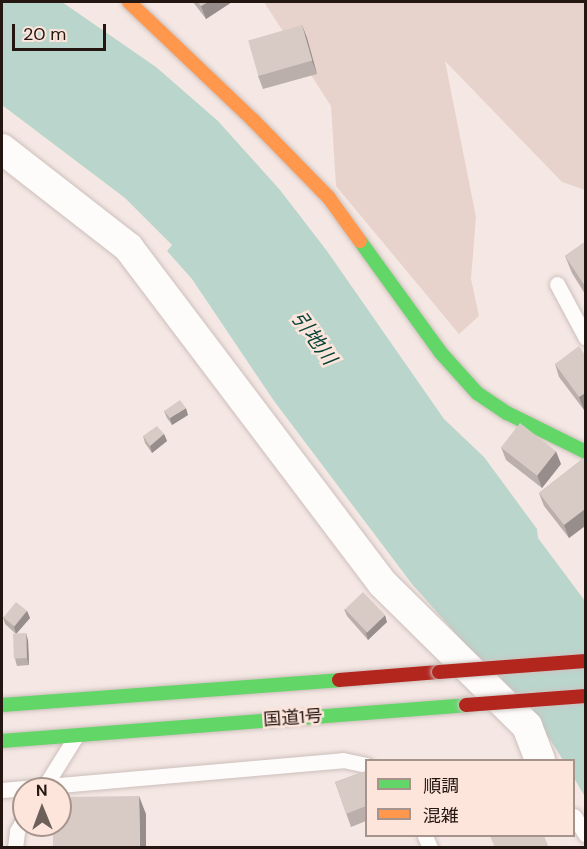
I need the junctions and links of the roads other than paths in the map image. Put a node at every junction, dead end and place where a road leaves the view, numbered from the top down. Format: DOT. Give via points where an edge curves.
graph roads {
  1 [pos="129,2"];
  2 [pos="2,149"];
  3 [pos="557,284"];
  4 [pos="585,338"];
  5 [pos="585,452"];
  6 [pos="585,661"];
  7 [pos="585,696"];
  8 [pos="2,705"];
  9 [pos="76,735"];
  10 [pos="2,741"];
  11 [pos="540,759"];
  12 [pos="365,765"];
  13 [pos="51,777"];
  14 [pos="72,785"];
  15 [pos="575,819"];
  16 [pos="585,835"];
  1 -- 5 [label="main road" via="329,198 441,353 477,393 507,413"];
  2 -- 11 [label="street" via="128,247 382,582 527,726"];
  3 -- 4 [label="lane"];
  6 -- 8 [label="main road, 国道1号, bridge"];
  7 -- 9 [label="main road, 国道1号, bridge"];
  9 -- 10 [label="main road, 国道1号"];
  9 -- 13 [label="lane"];
  12 -- 14 [label="lane" via="343,760"];
  15 -- 16 [label="lane"];
}
